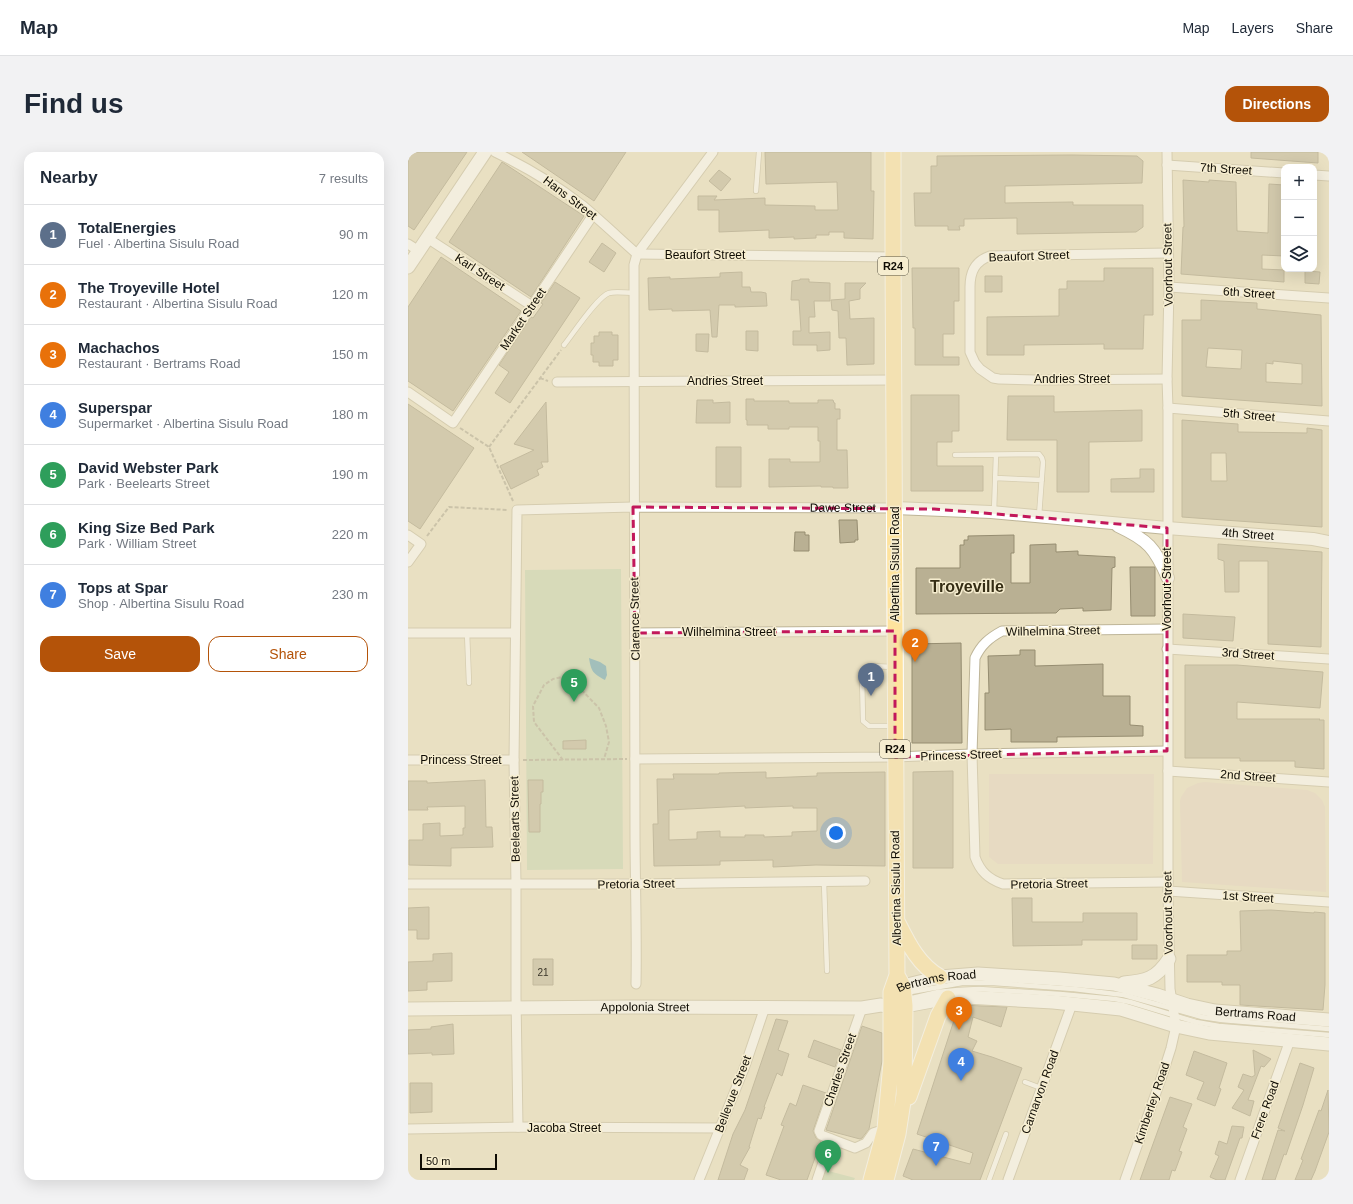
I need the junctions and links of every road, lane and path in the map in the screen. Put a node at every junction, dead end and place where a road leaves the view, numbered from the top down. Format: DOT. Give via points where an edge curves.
graph roads {
  1 [pos="486,152"];
  2 [pos="495,152"];
  3 [pos="713,152"];
  4 [pos="759,152"];
  5 [pos="893,152"];
  6 [pos="1167,152"];
  7 [pos="1167,165"];
  8 [pos="1281,173"];
  9 [pos="1317,175"];
  10 [pos="1329,176"];
  11 [pos="756,191"];
  12 [pos="593,215"];
  13 [pos="428,238"];
  14 [pos="413,247"];
  15 [pos="1168,253"];
  16 [pos="637,254"];
  17 [pos="892,257"];
  18 [pos="408,267"];
  19 [pos="1169,287"];
  20 [pos="634,293"];
  21 [pos="1329,298"];
  22 [pos="532,306"];
  23 [pos="564,345"];
  24 [pos="980,369"];
  25 [pos="1167,379"];
  26 [pos="894,380"];
  27 [pos="634,381"];
  28 [pos="557,382"];
  29 [pos="408,392"];
  30 [pos="1168,408"];
  31 [pos="1329,421"];
  32 [pos="453,423"];
  33 [pos="488,447"];
  34 [pos="955,455"];
  35 [pos="996,455"];
  36 [pos="995,478"];
  37 [pos="1042,480"];
  38 [pos="633,507"];
  39 [pos="895,508"];
  40 [pos="517,510"];
  41 [pos="994,512"];
  42 [pos="1040,516"];
  43 [pos="1112,523"];
  44 [pos="1167,528"];
  45 [pos="408,535"];
  46 [pos="1329,542"];
  47 [pos="421,544"];
  48 [pos="408,562"];
  49 [pos="1168,578"];
  50 [pos="1167,629"];
  51 [pos="895,631"];
  52 [pos="467,632"];
  53 [pos="514,632"];
  54 [pos="408,633"];
  55 [pos="635,633"];
  56 [pos="1167,649"];
  57 [pos="1329,659"];
  58 [pos="895,667"];
  59 [pos="469,683"];
  60 [pos="895,726"];
  61 [pos="1167,751"];
  62 [pos="972,754"];
  63 [pos="895,757"];
  64 [pos="604,759"];
  65 [pos="635,759"];
  66 [pos="408,760"];
  67 [pos="514,760"];
  68 [pos="563,760"];
  69 [pos="1168,771"];
  70 [pos="1329,782"];
  71 [pos="865,881"];
  72 [pos="824,882"];
  73 [pos="408,884"];
  74 [pos="636,884"];
  75 [pos="516,885"];
  76 [pos="1168,886"];
  77 [pos="1329,902"];
  78 [pos="896,918"];
  79 [pos="1169,959"];
  80 [pos="827,971"];
  81 [pos="940,977"];
  82 [pos="636,984"];
  83 [pos="1114,984"];
  84 [pos="896,997"];
  85 [pos="948,998"];
  86 [pos="1072,1004"];
  87 [pos="765,1007"];
  88 [pos="516,1008"];
  89 [pos="862,1008"];
  90 [pos="408,1009"];
  91 [pos="1174,1013"];
  92 [pos="1329,1020"];
  93 [pos="1329,1029"];
  94 [pos="1329,1035"];
  95 [pos="1290,1040"];
  96 [pos="1329,1044"];
  97 [pos="1025,1082"];
  98 [pos="1041,1088"];
  99 [pos="518,1127"];
  100 [pos="721,1128"];
  101 [pos="408,1129"];
  102 [pos="892,1132"];
  103 [pos="1006,1134"];
  104 [pos="831,1139"];
  105 [pos="699,1180"];
  106 [pos="816,1180"];
  107 [pos="871,1180"];
  108 [pos="886,1180"];
  109 [pos="989,1180"];
  110 [pos="1008,1180"];
  111 [pos="1125,1180"];
  112 [pos="1240,1180"];
  1 -- 13 [label="main road"];
  2 -- 12 [label="street, Hans Street" via="539,175"];
  3 -- 16 [label="street"];
  4 -- 11 [label="lane"];
  5 -- 17 [label="main road, Albertina Sisulu Road / R24"];
  6 -- 7 [label="street, Voorhout Street"];
  7 -- 8 [label="street, 7th Street"];
  7 -- 15 [label="street, Voorhout Street"];
  9 -- 10 [label="street"];
  12 -- 16 [label="street, Hans Street"];
  12 -- 22 [label="street, Market Street"];
  13 -- 14 [label="main road"];
  13 -- 22 [label="street, Karl Street"];
  14 -- 18 [label="main road"];
  15 -- 19 [label="street, Voorhout Street"];
  15 -- 24 [label="street, Beaufort Street" via="990,256 981,259 974,267 970,278 969,331 970,352"];
  16 -- 17 [label="street, Beaufort Street"];
  16 -- 20 [label="street, Clarence Street" via="634,265"];
  17 -- 26 [label="main road, Albertina Sisulu Road / R24"];
  19 -- 21 [label="street, 6th Street"];
  19 -- 25 [label="street, Voorhout Street"];
  20 -- 23 [label="lane" via="607,294 599,300"];
  20 -- 27 [label="street, Clarence Street"];
  22 -- 32 [label="street, Market Street"];
  23 -- 33 [label="path"];
  24 -- 25 [label="street, Andries Street" via="999,379"];
  25 -- 30 [label="street, Voorhout Street"];
  26 -- 27 [label="street, Andries Street"];
  26 -- 39 [label="main road, Albertina Sisulu Road / R24"];
  27 -- 28 [label="street, Andries Street"];
  27 -- 38 [label="street, Clarence Street"];
  29 -- 32 [label="street"];
  30 -- 31 [label="street, 5th Street"];
  30 -- 44 [label="street, Voorhout Street"];
  32 -- 33 [label="path"];
  33 -- 40 [label="path"];
  34 -- 35 [label="lane"];
  35 -- 36 [label="lane"];
  35 -- 37 [label="lane" via="1038,454 1043,462"];
  36 -- 37 [label="lane"];
  36 -- 41 [label="lane"];
  37 -- 42 [label="lane"];
  38 -- 39 [label="street, Dawe Street"];
  38 -- 40 [label="street, Dawe Street"];
  38 -- 55 [label="street, Clarence Street"];
  39 -- 41 [label="street, Dawe Street"];
  39 -- 51 [label="main road, Albertina Sisulu Road / R24"];
  40 -- 47 [label="path" via="449,507"];
  40 -- 53 [label="street, Beelearts Street"];
  41 -- 42 [label="street, Dawe Street"];
  42 -- 43 [label="street, Dawe Street"];
  43 -- 44 [label="street, Dawe Street"];
  43 -- 49 [label="street" via="1131,532 1151,547 1161,561"];
  44 -- 46 [label="street, 4th Street"];
  44 -- 49 [label="street, Voorhout Street"];
  45 -- 47 [label="street"];
  47 -- 48 [label="street"];
  49 -- 50 [label="street, Voorhout Street"];
  50 -- 56 [label="street, Voorhout Street"];
  50 -- 62 [label="street, Wilhelmina Street" via="1002,631 993,636 984,642 975,658"];
  51 -- 55 [label="street, Wilhelmina Street"];
  51 -- 58 [label="main road, Albertina Sisulu Road / R24"];
  52 -- 53 [label="street"];
  52 -- 54 [label="street"];
  52 -- 59 [label="lane"];
  53 -- 67 [label="street, Beelearts Street"];
  55 -- 65 [label="street, Clarence Street"];
  56 -- 57 [label="street, 3rd Street"];
  56 -- 61 [label="street, Voorhout Street"];
  58 -- 60 [label="main road, Albertina Sisulu Road / R24"];
  58 -- 60 [label="lane" via="870,666 866,667 862,675 863,721 869,726"];
  60 -- 63 [label="main road, Albertina Sisulu Road / R24"];
  61 -- 62 [label="street, Princess Street"];
  61 -- 69 [label="street, Voorhout Street"];
  62 -- 63 [label="street, Princess Street"];
  62 -- 76 [label="street, Pretoria Street" via="975,857 978,866 990,880 1003,884"];
  63 -- 65 [label="street, Princess Street"];
  63 -- 78 [label="main road, Albertina Sisulu Road / R24"];
  64 -- 65 [label="path"];
  64 -- 68 [label="path"];
  64 -- 68 [label="path" via="609,742 599,708 571,679 562,677 544,685 533,706 534,722"];
  65 -- 74 [label="street, Clarence Street"];
  66 -- 67 [label="street, Princess Street"];
  67 -- 68 [label="path"];
  67 -- 75 [label="street, Beelearts Street"];
  69 -- 70 [label="street, 2nd Street"];
  69 -- 76 [label="street, Voorhout Street"];
  71 -- 72 [label="street, Pretoria Street"];
  72 -- 74 [label="street, Pretoria Street"];
  72 -- 80 [label="lane"];
  73 -- 75 [label="street, Pretoria Street"];
  74 -- 75 [label="street, Pretoria Street"];
  74 -- 82 [label="street, Clarence Street"];
  75 -- 88 [label="street, Beelearts Street"];
  76 -- 77 [label="street, 1st Street"];
  76 -- 79 [label="street, Voorhout Street"];
  78 -- 81 [label="main road" via="916,956"];
  78 -- 84 [label="main road, Albertina Sisulu Road / R24"];
  79 -- 83 [label="main road" via="1152,977"];
  79 -- 91 [label="street, Voorhout Street"];
  81 -- 83 [label="main road, Bertrams Road" via="978,974"];
  81 -- 84 [label="main road, Bertrams Road"];
  83 -- 91 [label="main road, Bertrams Road" via="1140,990"];
  84 -- 85 [label="main road, Bertrams Road"];
  84 -- 89 [label="main road, Appolonia Street"];
  84 -- 91 [label="lane" via="962,983 994,983 1112,993 1140,999"];
  84 -- 102 [label="main road, Albertina Sisulu Road / R24" via="904,1095"];
  85 -- 86 [label="main road, Bertrams Road" via="981,997"];
  85 -- 102 [label="main road" via="938,1016"];
  86 -- 91 [label="main road, Bertrams Road"];
  86 -- 98 [label="street, Carnarvon Road"];
  87 -- 88 [label="main road, Appolonia Street"];
  87 -- 89 [label="main road, Appolonia Street"];
  87 -- 100 [label="street, Bellevue Street"];
  88 -- 90 [label="main road, Appolonia Street"];
  88 -- 99 [label="street, Beelearts Street"];
  89 -- 104 [label="street, Charles Street" via="819,1131 821,1135"];
  91 -- 92 [label="main road, Bertrams Road" via="1187,1006 1215,1011"];
  91 -- 93 [label="lane" via="1222,1020"];
  91 -- 94 [label="lane" via="1196,1022 1219,1026"];
  91 -- 95 [label="main road, Bertrams Road" via="1215,1034"];
  91 -- 111 [label="street, Kimberley Road" via="1171,1048"];
  95 -- 96 [label="main road, Bertrams Road"];
  95 -- 112 [label="street, Frere Road"];
  97 -- 98 [label="lane"];
  98 -- 110 [label="street, Carnarvon Road"];
  99 -- 100 [label="street, Jacoba Street"];
  99 -- 101 [label="street, Jacoba Street"];
  100 -- 105 [label="street, Bellevue Street"];
  102 -- 104 [label="street" via="873,1134 866,1143 855,1148"];
  102 -- 107 [label="main road, Albertina Sisulu Road / R24"];
  102 -- 108 [label="main road, Albertina Sisulu Road / R24"];
  103 -- 109 [label="lane"];
  104 -- 106 [label="street"];
}
